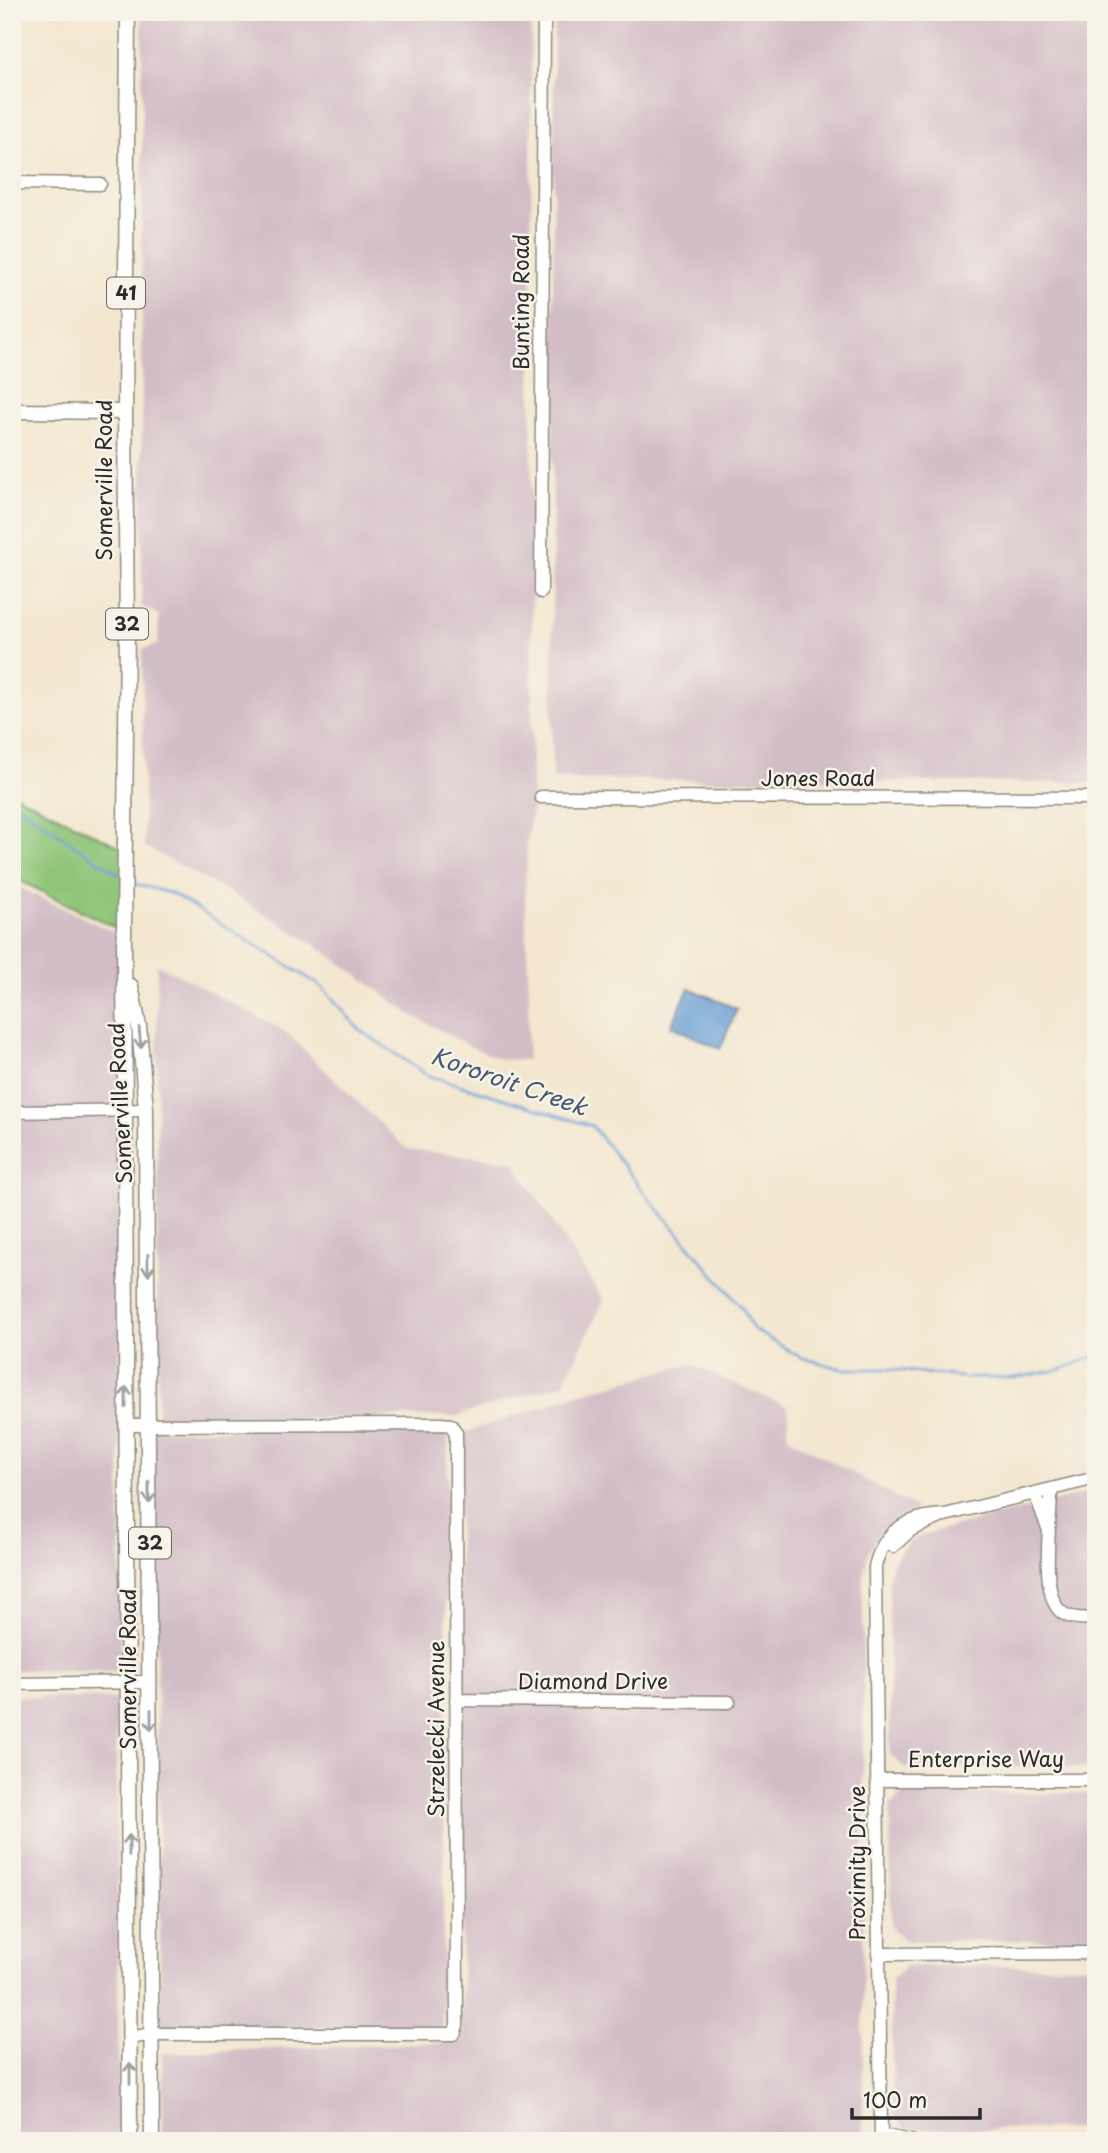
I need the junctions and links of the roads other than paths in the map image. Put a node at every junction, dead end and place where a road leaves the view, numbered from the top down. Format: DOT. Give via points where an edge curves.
graph roads {
  1 [pos="128,12"];
  2 [pos="544,12"];
  3 [pos="12,183"];
  4 [pos="100,184"];
  5 [pos="12,411"];
  6 [pos="125,412"];
  7 [pos="541,592"];
  8 [pos="541,797"];
  9 [pos="1096,798"];
  10 [pos="124,947"];
  11 [pos="146,1110"];
  12 [pos="125,1111"];
  13 [pos="12,1112"];
  14 [pos="149,1424"];
  15 [pos="126,1425"];
  16 [pos="1096,1478"];
  17 [pos="1051,1489"];
  18 [pos="1035,1493"];
  19 [pos="1049,1530"];
  20 [pos="1096,1618"];
  21 [pos="128,1682"];
  22 [pos="150,1682"];
  23 [pos="12,1684"];
  24 [pos="456,1700"];
  25 [pos="730,1702"];
  26 [pos="877,1780"];
  27 [pos="1096,1780"];
  28 [pos="1096,1953"];
  29 [pos="878,1954"];
  30 [pos="152,2034"];
  31 [pos="130,2038"];
  32 [pos="881,2138"];
  33 [pos="130,2141"];
  34 [pos="152,2141"];
  35 [pos="911,2141"];
  1 -- 6 [label="main road, Somerville Road / 41"];
  2 -- 7 [label="street, Bunting Road"];
  3 -- 4 [label="street"];
  5 -- 6 [label="main road"];
  6 -- 10 [label="main road, Somerville Road / 32"];
  8 -- 9 [label="street, Jones Road"];
  10 -- 11 [label="main road, Somerville Road / 32, one-way" via="139,1026"];
  10 -- 12 [label="main road, Somerville Road / 32"];
  11 -- 12 [label="street"];
  11 -- 14 [label="main road, Somerville Road / 32, one-way"];
  12 -- 13 [label="street"];
  15 -- 12 [label="main road, Somerville Road / 32, one-way"];
  14 -- 15 [label="street, Strzelecki Avenue"];
  14 -- 22 [label="main road, Somerville Road / 32, one-way"];
  14 -- 24 [label="street, Strzelecki Avenue" via="451,1425 456,1433"];
  15 -- 21 [label="main road, Somerville Road / 32"];
  16 -- 17 [label="street, Proximity Drive"];
  17 -- 18 [label="street, Proximity Drive"];
  17 -- 19 [label="street"];
  18 -- 19 [label="street"];
  18 -- 26 [label="street, Proximity Drive" via="945,1515 911,1530 888,1554 876,1584"];
  19 -- 20 [label="street" via="1052,1600 1063,1614"];
  21 -- 22 [label="street"];
  21 -- 23 [label="street"];
  31 -- 21 [label="main road, Somerville Road / 32, one-way"];
  22 -- 30 [label="main road, Somerville Road / 32, one-way"];
  24 -- 25 [label="street, Diamond Drive"];
  24 -- 30 [label="street, Strzelecki Avenue" via="454,2034"];
  26 -- 27 [label="street, Enterprise Way"];
  26 -- 29 [label="street, Proximity Drive"];
  28 -- 29 [label="street"];
  29 -- 32 [label="street, Proximity Drive"];
  30 -- 31 [label="street, Strzelecki Avenue"];
  30 -- 34 [label="main road, Somerville Road / 32"];
  33 -- 31 [label="main road, Somerville Road / 32, one-way"];
  32 -- 35 [label="street"];
}
